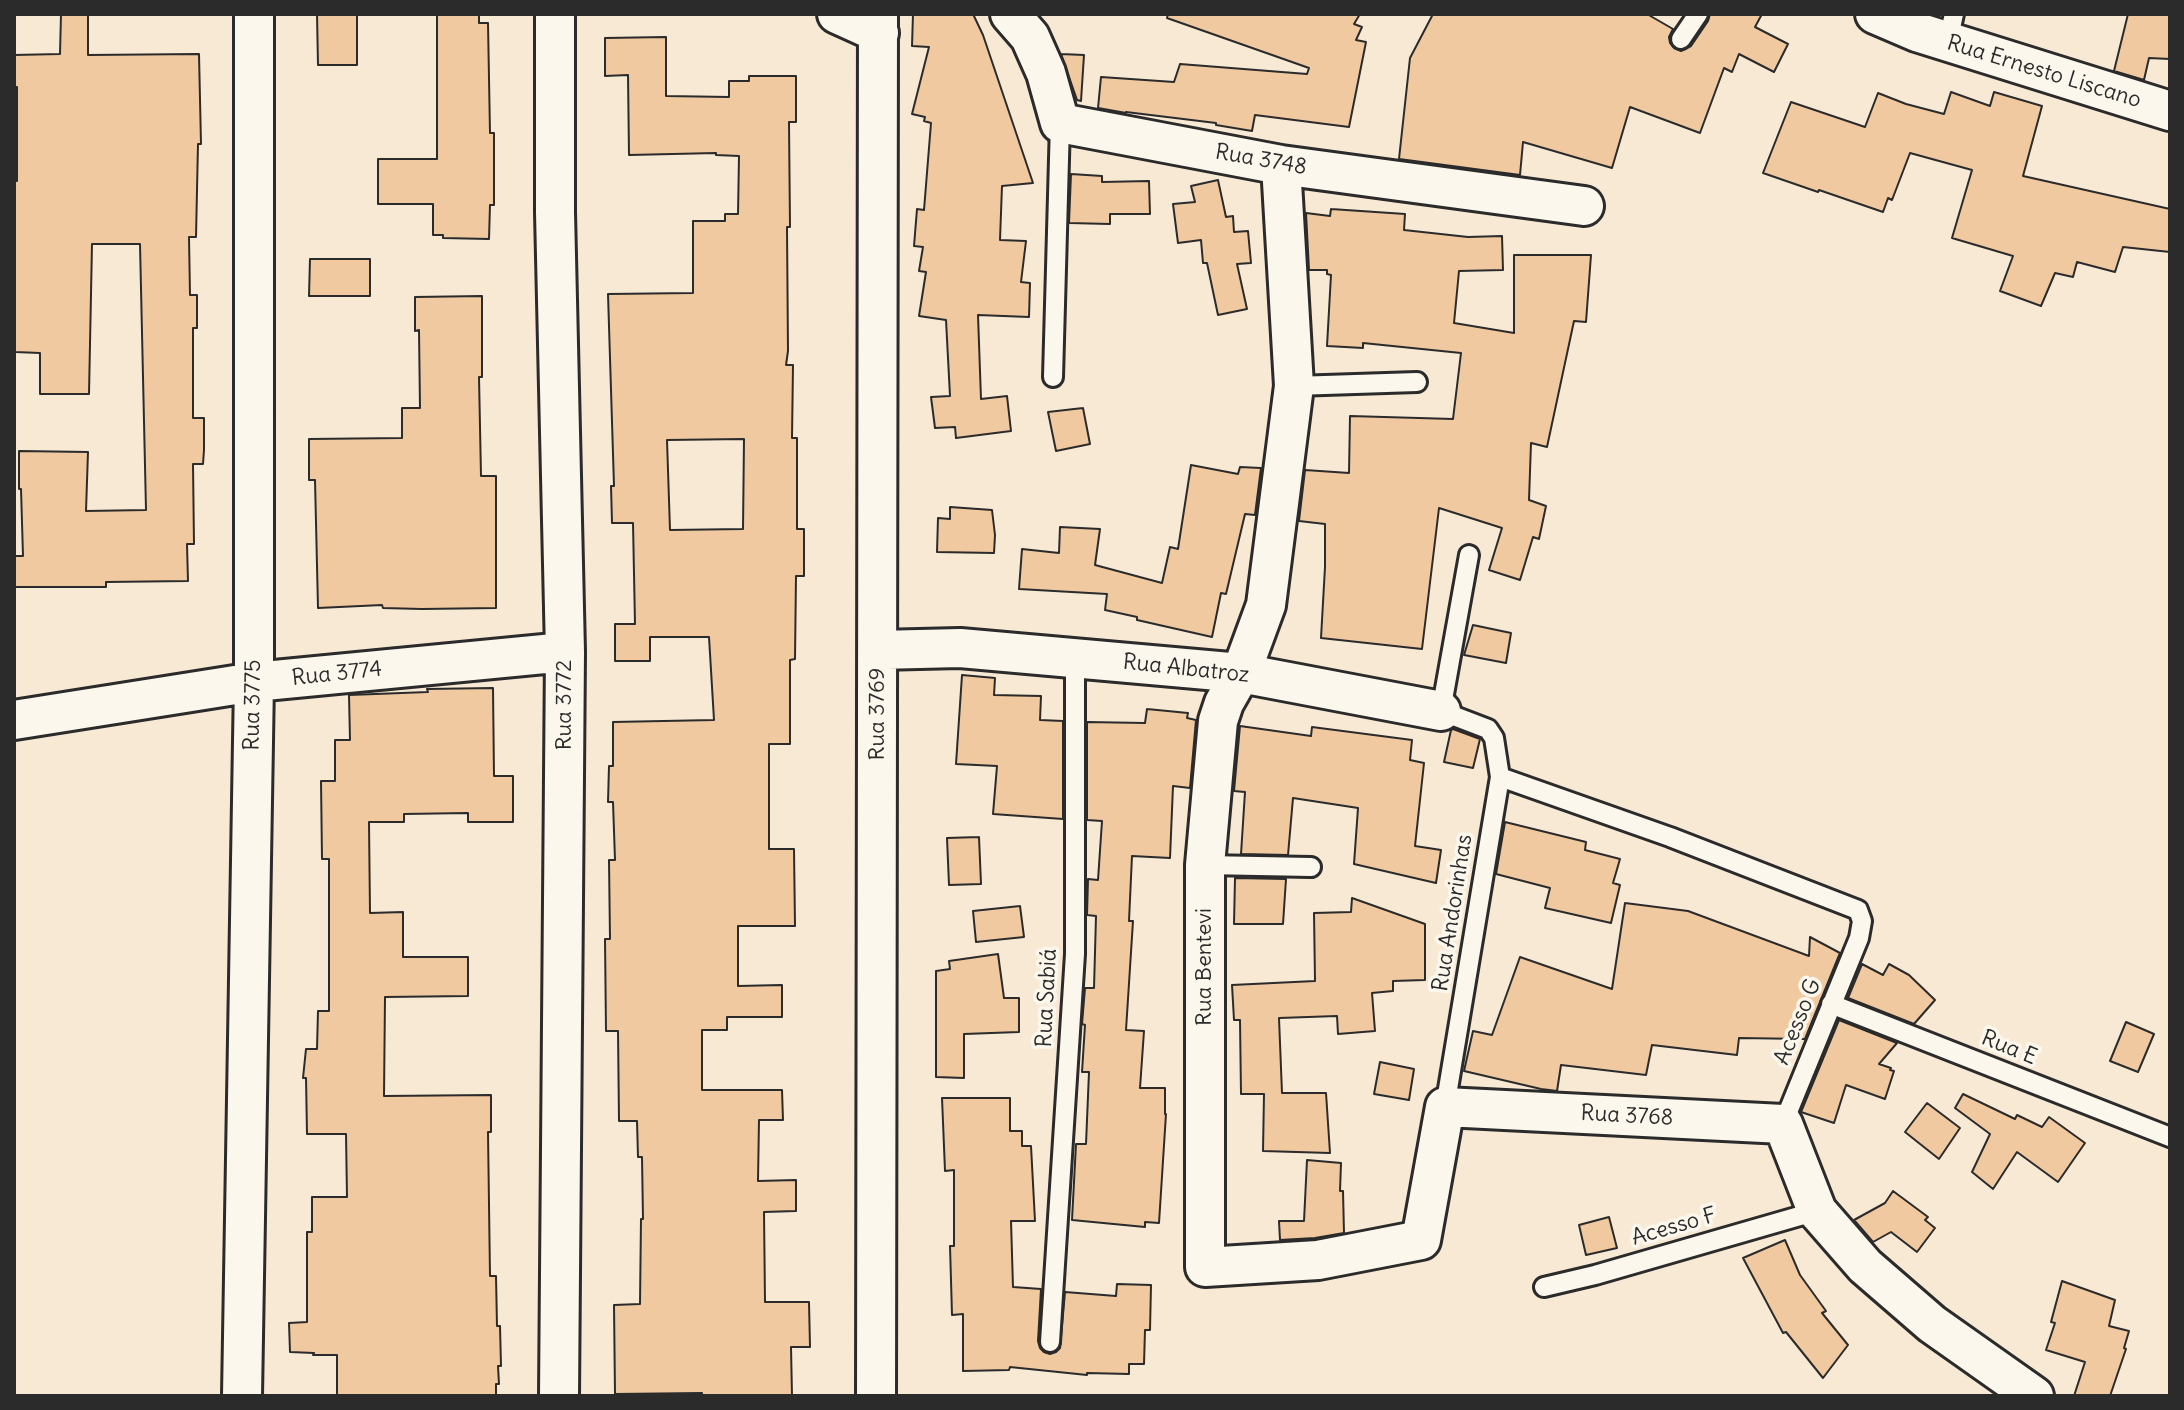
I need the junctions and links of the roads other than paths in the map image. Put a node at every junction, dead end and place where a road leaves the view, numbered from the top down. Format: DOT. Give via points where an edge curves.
graph roads {
  1 [pos="254,14"];
  2 [pos="555,14"];
  3 [pos="837,14"];
  4 [pos="1010,14"];
  5 [pos="1698,14"];
  6 [pos="1875,14"];
  7 [pos="879,23"];
  8 [pos="1951,28"];
  9 [pos="1681,39"];
  10 [pos="2170,111"];
  11 [pos="1060,123"];
  12 [pos="1281,165"];
  13 [pos="1584,206"];
  14 [pos="1053,377"];
  15 [pos="1417,382"];
  16 [pos="1294,386"];
  17 [pos="1469,555"];
  18 [pos="878,650"];
  19 [pos="565,652"];
  20 [pos="1075,657"];
  21 [pos="1241,673"];
  22 [pos="254,682"];
  23 [pos="1441,711"];
  24 [pos="14,720"];
  25 [pos="1488,729"];
  26 [pos="1500,777"];
  27 [pos="1205,865"];
  28 [pos="1311,867"];
  29 [pos="1831,1004"];
  30 [pos="1445,1107"];
  31 [pos="1783,1124"];
  32 [pos="2170,1137"];
  33 [pos="1817,1211"];
  34 [pos="1544,1287"];
  35 [pos="1050,1342"];
  36 [pos="242,1396"];
  37 [pos="559,1396"];
  38 [pos="876,1396"];
  39 [pos="2034,1396"];
  1 -- 22 [label="street, Rua 3775"];
  2 -- 19 [label="street, Rua 3772"];
  3 -- 7 [label="street"];
  4 -- 11 [label="street" via="1030,37"];
  5 -- 9 [label="lane"];
  6 -- 8 [label="street, Rua Ernesto Liscano" via="1917,32"];
  7 -- 18 [label="street, Rua 3769"];
  8 -- 10 [label="street, Rua Ernesto Liscano"];
  11 -- 12 [label="street, Rua 3748"];
  11 -- 14 [label="lane"];
  12 -- 13 [label="street, Rua 3748"];
  12 -- 16 [label="street, Rua Bentevi"];
  15 -- 16 [label="lane"];
  16 -- 21 [label="street, Rua Bentevi" via="1266,605"];
  17 -- 23 [label="lane"];
  18 -- 20 [label="street, Rua Albatroz" via="960,648"];
  18 -- 38 [label="street, Rua 3769"];
  19 -- 22 [label="street, Rua 3774"];
  19 -- 37 [label="street, Rua 3772"];
  20 -- 21 [label="street, Rua Albatroz"];
  20 -- 35 [label="lane, Rua Sabiá" via="1075,954"];
  21 -- 23 [label="street, Rua Albatroz"];
  21 -- 27 [label="street, Rua Bentevi" via="1218,721"];
  22 -- 24 [label="street, Rua 3774"];
  22 -- 36 [label="street, Rua 3775"];
  23 -- 25 [label="lane, Rua Albatroz"];
  25 -- 26 [label="lane, Rua Andorinhas"];
  26 -- 29 [label="lane, Acesso G" via="1858,910 1859,938"];
  26 -- 30 [label="lane, Rua Andorinhas"];
  27 -- 28 [label="lane"];
  27 -- 30 [label="street, Rua Bentevi" via="1205,1267 1318,1260 1421,1240"];
  29 -- 31 [label="lane, Acesso G"];
  29 -- 32 [label="lane, Rua E"];
  30 -- 31 [label="street, Rua 3768"];
  31 -- 33 [label="street"];
  33 -- 34 [label="lane, Acesso F"];
  33 -- 39 [label="street" via="1865,1266 1932,1324"];
}
